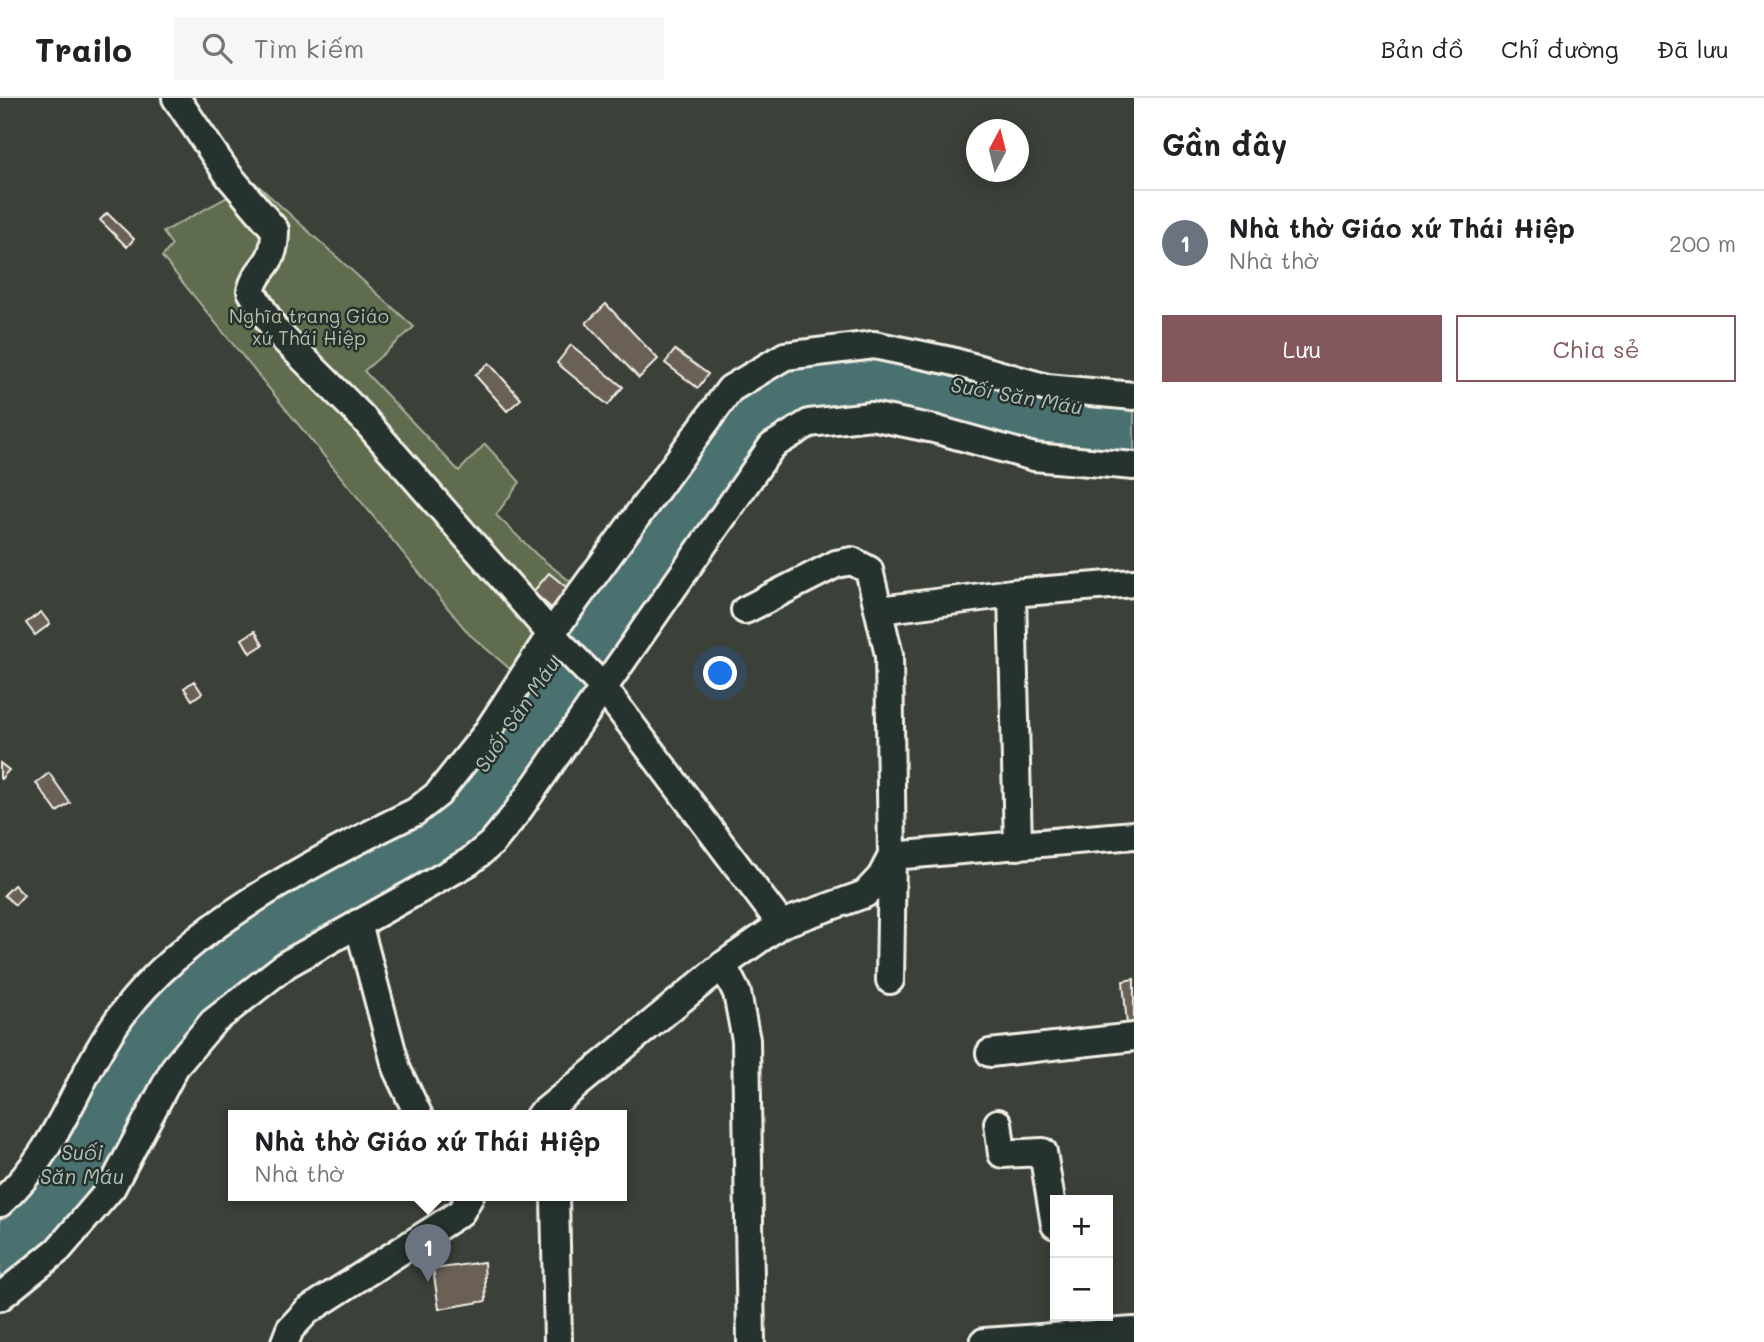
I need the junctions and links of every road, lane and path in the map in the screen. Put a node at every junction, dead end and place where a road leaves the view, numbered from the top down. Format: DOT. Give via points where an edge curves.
graph roads {
  1 [pos="178,99"];
  2 [pos="1134,396"];
  3 [pos="1134,466"];
  4 [pos="1134,583"];
  5 [pos="1012,593"];
  6 [pos="745,610"];
  7 [pos="880,610"];
  8 [pos="551,634"];
  9 [pos="602,686"];
  10 [pos="1134,835"];
  11 [pos="1018,846"];
  12 [pos="892,856"];
  13 [pos="358,923"];
  14 [pos="781,924"];
  15 [pos="723,965"];
  16 [pos="890,980"];
  17 [pos="1134,1037"];
  18 [pos="989,1053"];
  19 [pos="416,1110"];
  20 [pos="551,1110"];
  21 [pos="998,1123"];
  22 [pos="1050,1195"];
  23 [pos="464,1201"];
  24 [pos="555,1201"];
  25 [pos="0,1203"];
  26 [pos="0,1297"];
  27 [pos="1074,1331"];
  28 [pos="1134,1331"];
  29 [pos="285,1342"];
  30 [pos="558,1342"];
  31 [pos="751,1342"];
  32 [pos="984,1342"];
  1 -- 8 [label="street" via="229,176 275,230 271,261 254,279 251,291 265,317 362,417"];
  2 -- 8 [label="street" via="1047,388 874,345 785,356 730,389"];
  3 -- 9 [label="street" via="1034,457 871,416 809,423 772,446"];
  4 -- 5 [label="street"];
  5 -- 7 [label="street"];
  5 -- 11 [label="street"];
  6 -- 7 [label="street" via="836,564 852,561 869,570"];
  7 -- 12 [label="street" via="889,655"];
  8 -- 9 [label="street"];
  8 -- 25 [label="street" via="485,735 438,794 415,812 211,926 143,987 90,1065 61,1127"];
  9 -- 13 [label="street" via="492,843 469,862"];
  9 -- 14 [label="street"];
  10 -- 11 [label="street"];
  11 -- 12 [label="street"];
  12 -- 14 [label="street" via="865,894"];
  12 -- 16 [label="street"];
  13 -- 19 [label="street" via="397,1070"];
  13 -- 26 [label="street" via="287,964 213,1021 175,1067 112,1187 58,1250"];
  14 -- 15 [label="street"];
  15 -- 20 [label="street"];
  15 -- 31 [label="street" via="737,993 746,1040"];
  17 -- 18 [label="street"];
  21 -- 22 [label="street" via="1002,1154 1043,1152"];
  23 -- 29 [label="street" via="306,1311"];
  24 -- 30 [label="street"];
  27 -- 28 [label="street"];
  27 -- 32 [label="street"];
}
